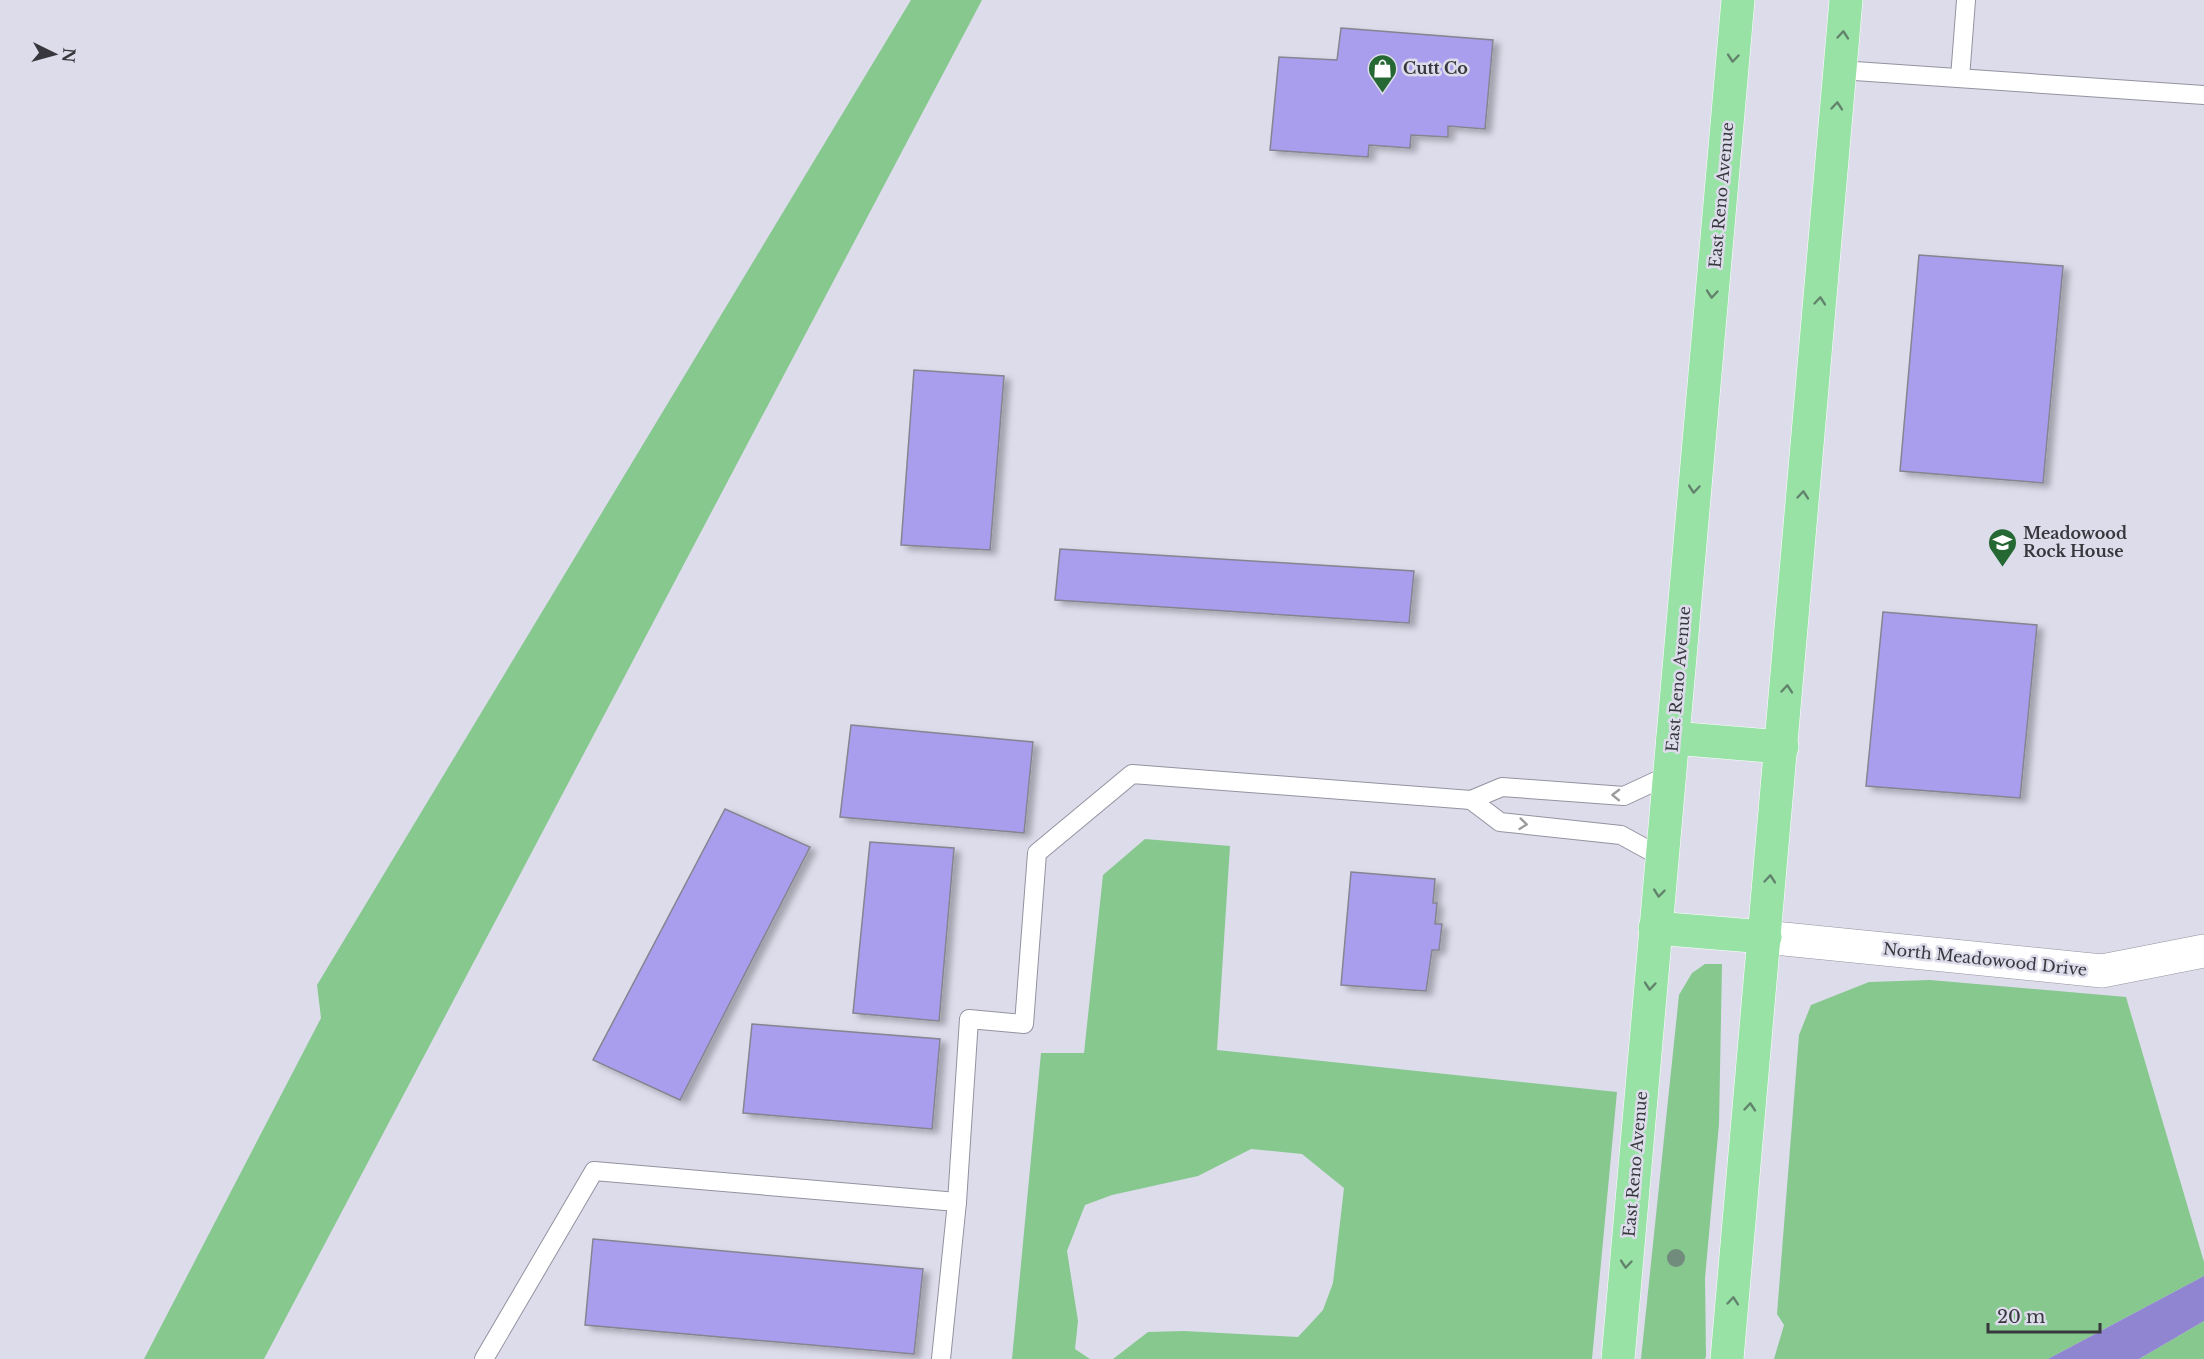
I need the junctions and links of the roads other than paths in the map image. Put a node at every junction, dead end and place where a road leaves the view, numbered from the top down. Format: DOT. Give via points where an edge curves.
graph roads {
  1 [pos="1738,0"];
  2 [pos="1846,0"];
  3 [pos="1966,0"];
  4 [pos="1840,70"];
  5 [pos="1960,78"];
  6 [pos="2204,95"];
  7 [pos="1673,738"];
  8 [pos="1782,747"];
  9 [pos="1670,775"];
  10 [pos="1471,801"];
  11 [pos="1663,858"];
  12 [pos="1655,928"];
  13 [pos="1765,937"];
  14 [pos="2204,951"];
  15 [pos="957,1202"];
  16 [pos="484,1359"];
  17 [pos="941,1359"];
  18 [pos="1618,1359"];
  19 [pos="1727,1359"];
  1 -- 7 [label="main road, East Reno Avenue, one-way"];
  4 -- 2 [label="main road, one-way"];
  3 -- 5 [label="lane"];
  4 -- 5 [label="lane"];
  8 -- 4 [label="main road, one-way"];
  5 -- 6 [label="lane"];
  7 -- 8 [label="main road"];
  7 -- 9 [label="main road, East Reno Avenue"];
  13 -- 8 [label="main road, one-way"];
  9 -- 10 [label="lane, one-way" via="1624,796 1502,787"];
  9 -- 11 [label="main road, East Reno Avenue"];
  10 -- 11 [label="lane, one-way" via="1500,822 1622,835"];
  10 -- 15 [label="lane" via="1132,774 1037,854 1024,1024 969,1019"];
  11 -- 12 [label="main road, East Reno Avenue, one-way"];
  12 -- 13 [label="main road"];
  12 -- 18 [label="main road, East Reno Avenue, one-way"];
  13 -- 14 [label="street, North Meadowood Drive" via="2102,971"];
  19 -- 13 [label="main road, one-way"];
  15 -- 16 [label="lane" via="594,1171"];
  15 -- 17 [label="lane"];
}
